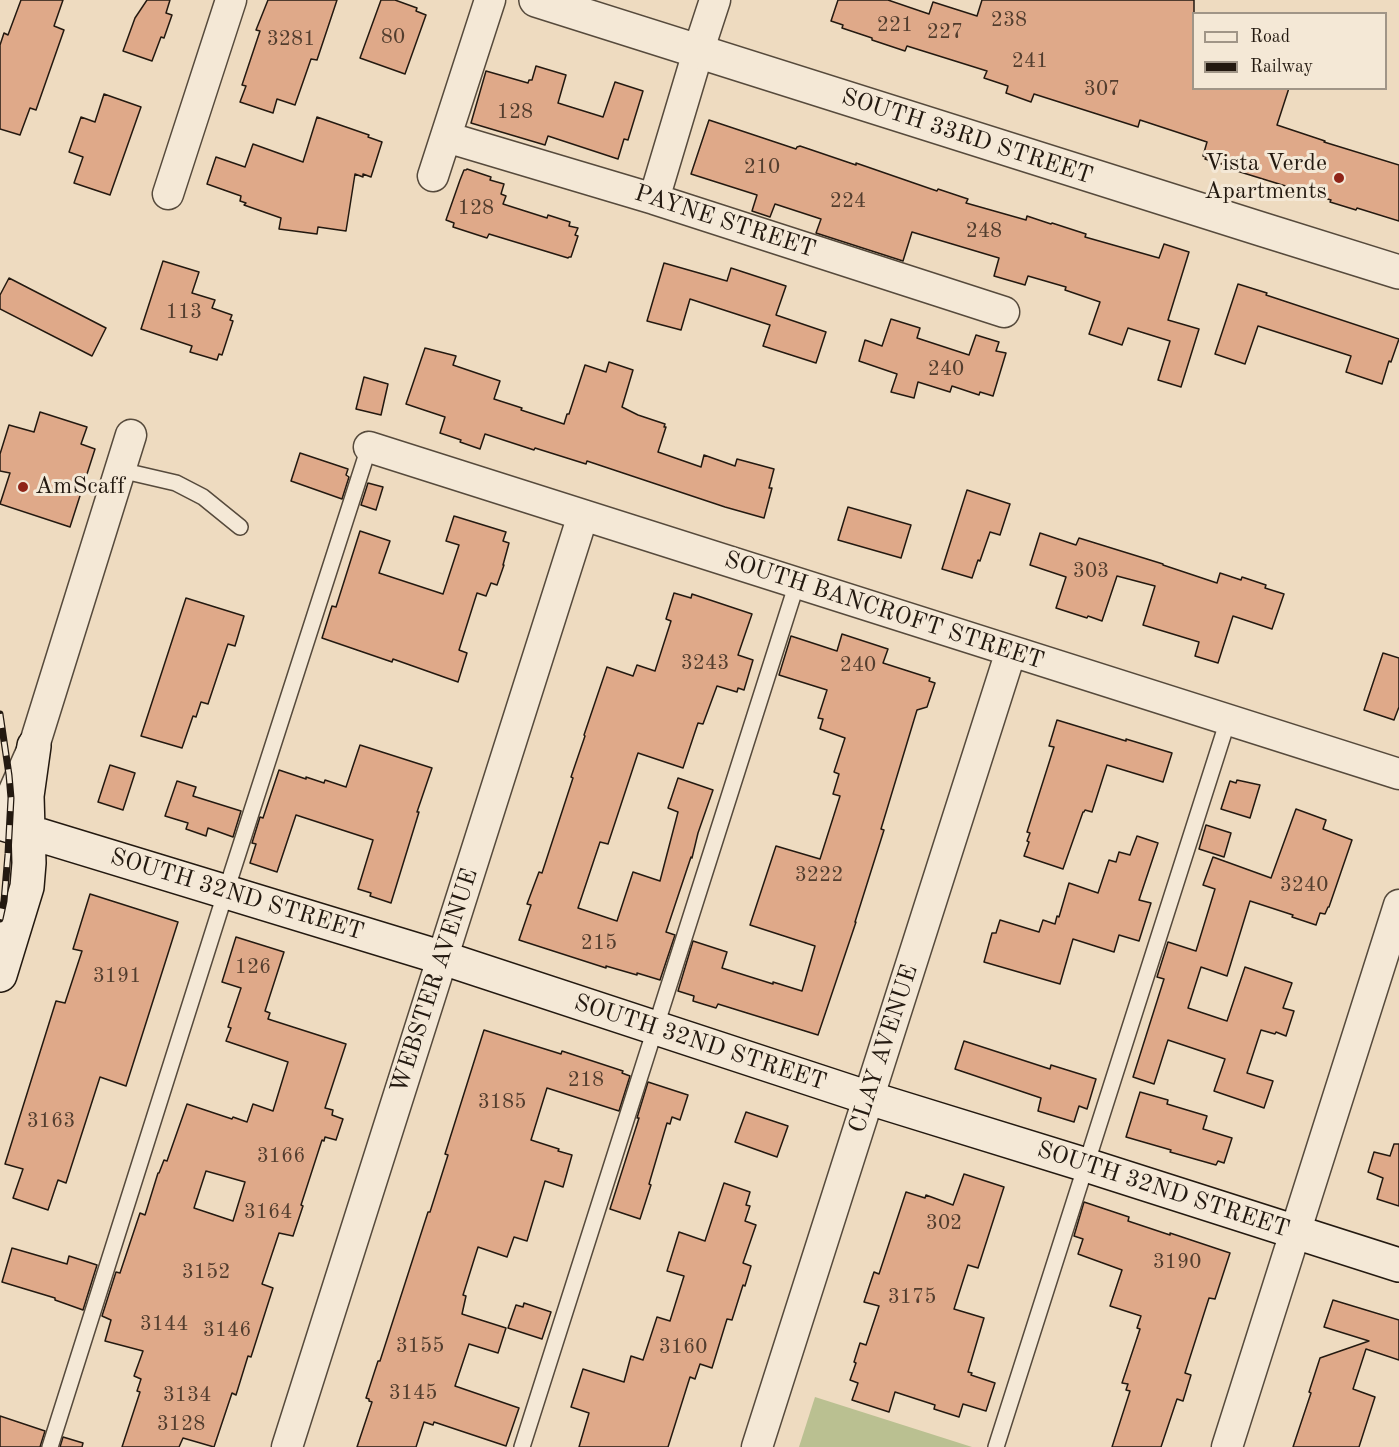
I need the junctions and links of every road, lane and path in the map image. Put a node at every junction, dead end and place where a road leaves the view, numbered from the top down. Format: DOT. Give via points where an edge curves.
graph roads {
  1 [pos="231,0"];
  2 [pos="490,0"];
  3 [pos="537,0"];
  4 [pos="715,0"];
  5 [pos="698,52"];
  6 [pos="446,137"];
  7 [pos="433,176"];
  8 [pos="168,194"];
  9 [pos="654,199"];
  10 [pos="1399,272"];
  11 [pos="1004,312"];
  12 [pos="131,435"];
  13 [pos="369,447"];
  14 [pos="120,470"];
  15 [pos="583,515"];
  16 [pos="240,527"];
  17 [pos="797,583"];
  18 [pos="1011,651"];
  19 [pos="1228,720"];
  20 [pos="34,747"];
  21 [pos="1399,774"];
  22 [pos="8,826"];
  23 [pos="226,891"];
  24 [pos="1399,905"];
  25 [pos="442,958"];
  26 [pos="0,975"];
  27 [pos="656,1028"];
  28 [pos="869,1098"];
  29 [pos="1086,1165"];
  30 [pos="1295,1233"];
  31 [pos="1399,1265"];
  32 [pos="51,1447"];
  33 [pos="287,1447"];
  34 [pos="522,1447"];
  35 [pos="757,1447"];
  36 [pos="996,1447"];
  37 [pos="1227,1447"];
  1 -- 8 [label="street"];
  2 -- 6 [label="street"];
  3 -- 5 [label="main road, SOUTH 33RD STREET"];
  4 -- 5 [label="street"];
  5 -- 9 [label="street"];
  5 -- 10 [label="main road, SOUTH 33RD STREET"];
  6 -- 7 [label="street"];
  6 -- 9 [label="street, PAYNE STREET"];
  9 -- 11 [label="street, PAYNE STREET"];
  12 -- 14 [label="street"];
  13 -- 15 [label="street, SOUTH BANCROFT STREET"];
  13 -- 23 [label="lane"];
  14 -- 16 [label="lane" via="176,483 204,497"];
  14 -- 20 [label="street"];
  15 -- 17 [label="street, SOUTH BANCROFT STREET"];
  15 -- 25 [label="street, WEBSTER AVENUE"];
  17 -- 18 [label="street, SOUTH BANCROFT STREET"];
  17 -- 27 [label="lane"];
  18 -- 19 [label="street, SOUTH BANCROFT STREET"];
  18 -- 28 [label="street, CLAY AVENUE"];
  19 -- 21 [label="street, SOUTH BANCROFT STREET"];
  19 -- 29 [label="lane"];
  20 -- 22 [label="main road" via="27,796"];
  22 -- 23 [label="main road, SOUTH 32ND STREET"];
  22 -- 26 [label="main road" via="29,862 27,887"];
  23 -- 25 [label="main road, SOUTH 32ND STREET"];
  23 -- 32 [label="lane"];
  24 -- 30 [label="street"];
  25 -- 27 [label="main road, SOUTH 32ND STREET"];
  25 -- 33 [label="street, WEBSTER AVENUE"];
  27 -- 28 [label="main road, SOUTH 32ND STREET"];
  27 -- 34 [label="lane"];
  28 -- 29 [label="main road, SOUTH 32ND STREET"];
  28 -- 35 [label="street, CLAY AVENUE"];
  29 -- 30 [label="main road, SOUTH 32ND STREET"];
  29 -- 36 [label="lane"];
  30 -- 31 [label="main road, SOUTH 32ND STREET"];
  30 -- 37 [label="street"];
}
